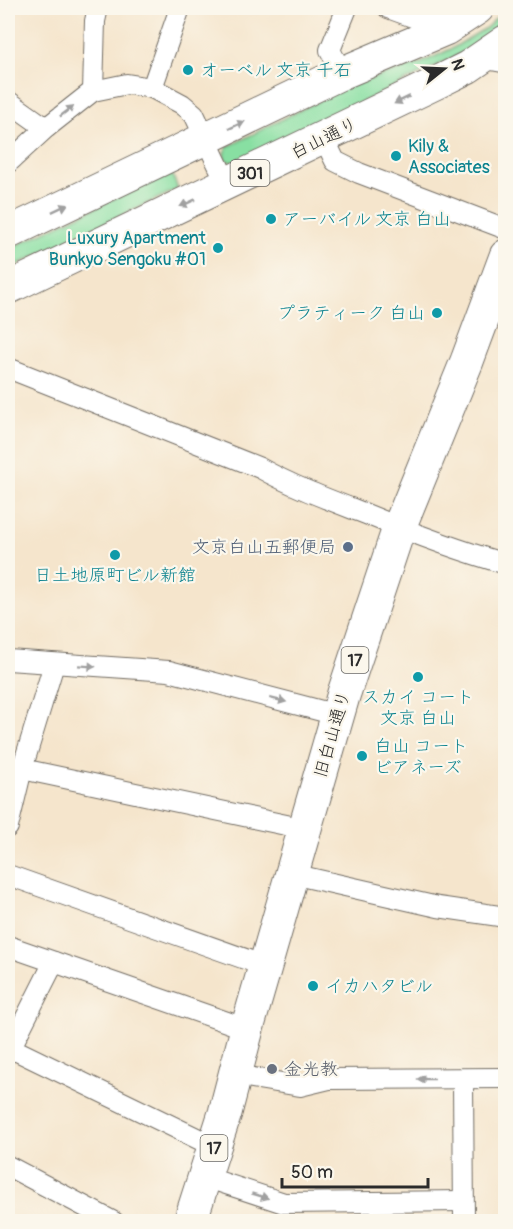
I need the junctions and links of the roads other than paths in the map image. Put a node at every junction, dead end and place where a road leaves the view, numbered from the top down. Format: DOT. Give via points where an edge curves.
graph roads {
  1 [pos="98,8"];
  2 [pos="180,8"];
  3 [pos="347,8"];
  4 [pos="388,8"];
  5 [pos="478,8"];
  6 [pos="446,28"];
  7 [pos="500,50"];
  8 [pos="342,73"];
  9 [pos="152,88"];
  10 [pos="93,91"];
  11 [pos="8,101"];
  12 [pos="46,128"];
  13 [pos="324,138"];
  14 [pos="206,139"];
  15 [pos="8,163"];
  16 [pos="227,184"];
  17 [pos="506,229"];
  18 [pos="8,233"];
  19 [pos="506,256"];
  20 [pos="8,288"];
  21 [pos="8,368"];
  22 [pos="399,528"];
  23 [pos="506,564"];
  24 [pos="8,660"];
  25 [pos="54,664"];
  26 [pos="337,715"];
  27 [pos="22,769"];
  28 [pos="8,827"];
  29 [pos="305,829"];
  30 [pos="291,874"];
  31 [pos="8,875"];
  32 [pos="506,917"];
  33 [pos="8,946"];
  34 [pos="54,962"];
  35 [pos="265,966"];
  36 [pos="247,1029"];
  37 [pos="9,1051"];
  38 [pos="236,1075"];
  39 [pos="506,1078"];
  40 [pos="463,1079"];
  41 [pos="210,1162"];
  42 [pos="8,1166"];
  43 [pos="464,1202"];
  44 [pos="114,1221"];
  45 [pos="190,1221"];
  46 [pos="464,1221"];
  1 -- 10 [label="street"];
  2 -- 9 [label="street"];
  3 -- 8 [label="street" via="330,50"];
  4 -- 6 [label="street"];
  5 -- 6 [label="main road"];
  6 -- 8 [label="main road"];
  7 -- 13 [label="main road, 白山通り / 301, one-way"];
  14 -- 8 [label="main road, one-way"];
  9 -- 10 [label="street" via="127,84"];
  9 -- 14 [label="street" via="194,114"];
  12 -- 10 [label="street, one-way"];
  11 -- 12 [label="street"];
  12 -- 15 [label="street"];
  13 -- 16 [label="main road, 白山通り / 301"];
  13 -- 17 [label="street" via="335,161"];
  14 -- 16 [label="street"];
  18 -- 14 [label="main road, one-way"];
  16 -- 20 [label="main road, 白山通り / 301, one-way"];
  19 -- 22 [label="highway, 旧白山通り / 17"];
  21 -- 22 [label="street"];
  22 -- 23 [label="street"];
  22 -- 26 [label="highway, 旧白山通り / 17"];
  24 -- 25 [label="street"];
  25 -- 26 [label="street, one-way" via="169,672"];
  25 -- 27 [label="street"];
  26 -- 29 [label="highway, 旧白山通り / 17"];
  27 -- 28 [label="street"];
  27 -- 29 [label="street"];
  29 -- 30 [label="highway, 旧白山通り / 17"];
  30 -- 32 [label="street" via="438,907"];
  30 -- 35 [label="highway, 旧白山通り / 17"];
  31 -- 35 [label="street"];
  33 -- 34 [label="street"];
  34 -- 36 [label="street"];
  34 -- 37 [label="street"];
  35 -- 36 [label="highway, 旧白山通り / 17"];
  36 -- 38 [label="highway, 旧白山通り / 17"];
  37 -- 41 [label="street"];
  40 -- 38 [label="street, one-way" via="329,1079 300,1086"];
  38 -- 41 [label="highway, 旧白山通り / 17"];
  39 -- 40 [label="street"];
  40 -- 43 [label="street"];
  41 -- 43 [label="street, one-way" via="284,1203"];
  41 -- 45 [label="highway, 旧白山通り / 17"];
  42 -- 44 [label="street"];
  43 -- 46 [label="street"];
}
